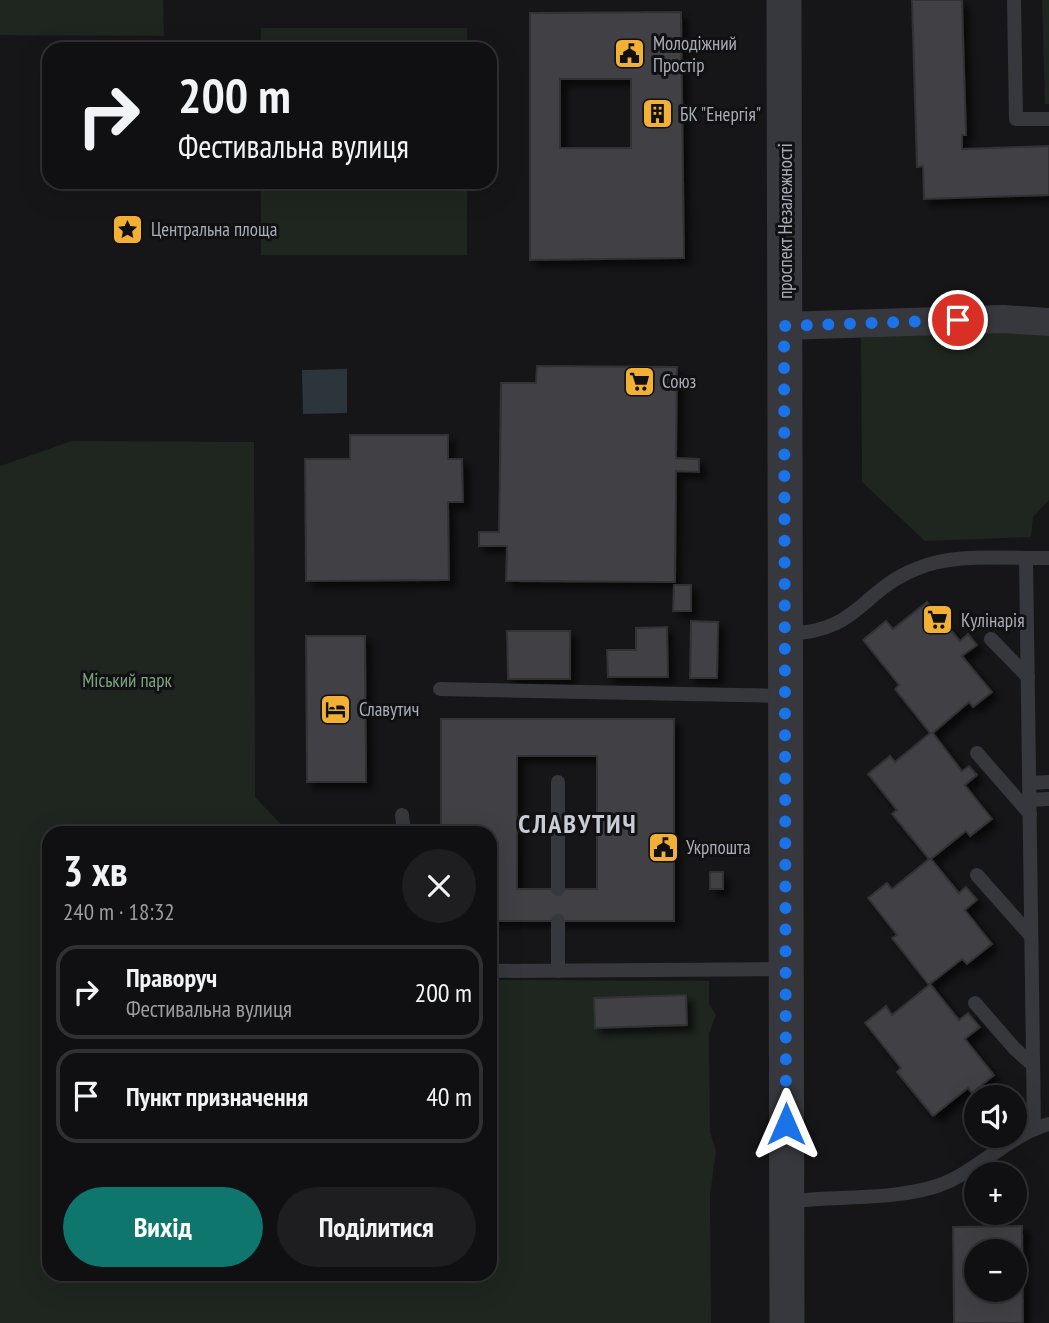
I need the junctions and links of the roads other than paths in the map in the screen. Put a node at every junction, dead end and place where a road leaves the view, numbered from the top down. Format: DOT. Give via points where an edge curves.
graph roads {
  1 [pos="784,0"];
  2 [pos="1014,0"];
  3 [pos="1049,119"];
  4 [pos="1049,322"];
  5 [pos="784,326"];
  6 [pos="1026,558"];
  7 [pos="1049,558"];
  8 [pos="785,634"];
  9 [pos="991,639"];
  10 [pos="1028,677"];
  11 [pos="440,689"];
  12 [pos="785,696"];
  13 [pos="977,753"];
  14 [pos="558,782"];
  15 [pos="1049,782"];
  16 [pos="1030,783"];
  17 [pos="1049,799"];
  18 [pos="1030,807"];
  19 [pos="402,815"];
  20 [pos="403,826"];
  21 [pos="977,876"];
  22 [pos="558,889"];
  23 [pos="558,921"];
  24 [pos="1031,936"];
  25 [pos="785,969"];
  26 [pos="497,971"];
  27 [pos="558,971"];
  28 [pos="975,1003"];
  29 [pos="1033,1065"];
  30 [pos="1049,1124"];
  31 [pos="1034,1129"];
  32 [pos="786,1202"];
  33 [pos="787,1323"];
  1 -- 5 [label="street, проспект Незалежності"];
  2 -- 3 [label="lane" via="1016,119"];
  4 -- 5 [label="street"];
  5 -- 8 [label="street, проспект Незалежності"];
  6 -- 7 [label="lane"];
  6 -- 8 [label="lane" via="926,565 901,577 833,626"];
  6 -- 10 [label="lane"];
  8 -- 12 [label="street, проспект Незалежності"];
  9 -- 10 [label="lane"];
  10 -- 16 [label="lane"];
  11 -- 12 [label="lane"];
  12 -- 25 [label="street, проспект Незалежності"];
  13 -- 18 [label="lane"];
  14 -- 22 [label="lane"];
  15 -- 16 [label="lane"];
  16 -- 18 [label="lane"];
  17 -- 18 [label="lane"];
  18 -- 24 [label="lane"];
  19 -- 20 [label="lane"];
  21 -- 24 [label="lane"];
  23 -- 27 [label="lane"];
  24 -- 29 [label="lane"];
  25 -- 27 [label="lane"];
  25 -- 32 [label="street, проспект Незалежності"];
  26 -- 27 [label="lane"];
  28 -- 29 [label="lane"];
  29 -- 31 [label="lane"];
  30 -- 31 [label="lane"];
  31 -- 32 [label="lane" via="937,1185 900,1193"];
  32 -- 33 [label="street, проспект Незалежності"];
}
